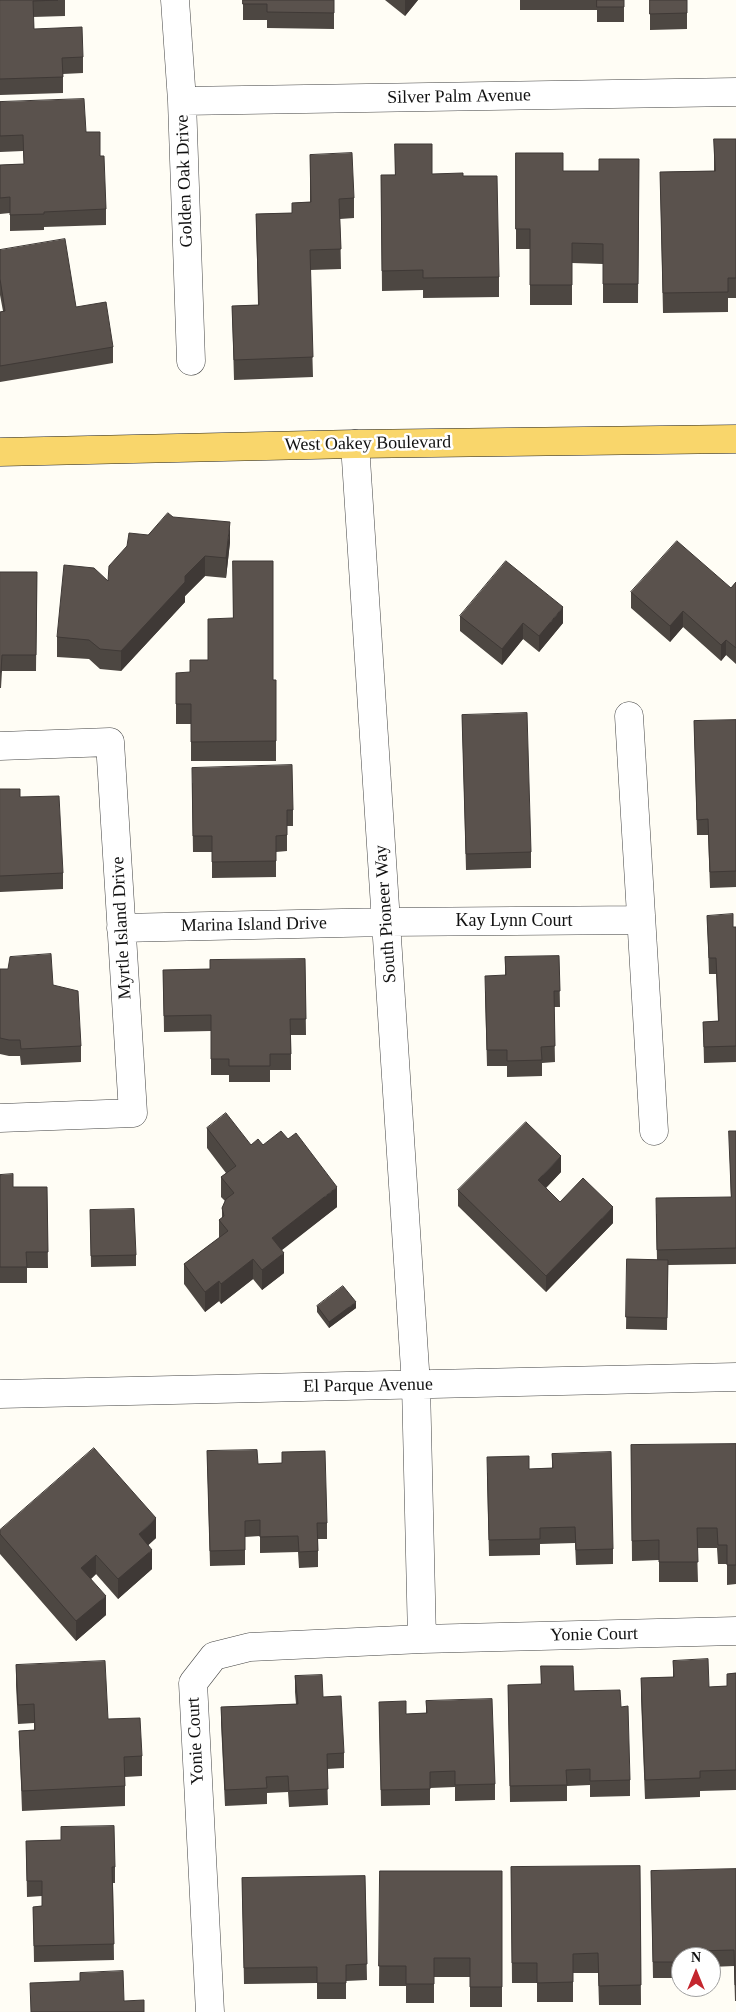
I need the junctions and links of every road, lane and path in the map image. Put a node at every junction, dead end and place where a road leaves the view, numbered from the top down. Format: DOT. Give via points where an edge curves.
graph roads {
  1 [pos="175,0"];
  2 [pos="736,92"];
  3 [pos="182,101"];
  4 [pos="191,361"];
  5 [pos="736,439"];
  6 [pos="355,444"];
  7 [pos="0,452"];
  8 [pos="629,716"];
  9 [pos="0,746"];
  10 [pos="641,920"];
  11 [pos="386,922"];
  12 [pos="121,928"];
  13 [pos="0,1118"];
  14 [pos="654,1131"];
  15 [pos="736,1377"];
  16 [pos="416,1384"];
  17 [pos="0,1394"];
  18 [pos="736,1631"];
  19 [pos="422,1639"];
  20 [pos="210,2012"];
  1 -- 3 [label="street, Golden Oak Drive"];
  2 -- 3 [label="street, Silver Palm Avenue"];
  3 -- 4 [label="street, Golden Oak Drive"];
  5 -- 6 [label="main road, West Oakey Boulevard"];
  6 -- 7 [label="main road, West Oakey Boulevard"];
  6 -- 11 [label="street, South Pioneer Way"];
  8 -- 10 [label="street"];
  9 -- 12 [label="street, Myrtle Island Drive" via="110,742"];
  10 -- 11 [label="street, Kay Lynn Court"];
  10 -- 14 [label="street"];
  11 -- 12 [label="street, Marina Island Drive"];
  11 -- 16 [label="street, South Pioneer Way"];
  12 -- 13 [label="street, Myrtle Island Drive" via="133,1113"];
  15 -- 16 [label="street, El Parque Avenue"];
  16 -- 17 [label="street, El Parque Avenue"];
  16 -- 19 [label="street"];
  18 -- 19 [label="street, Yonie Court"];
  19 -- 20 [label="street, Yonie Court" via="250,1647 214,1656 193,1683"];
}
